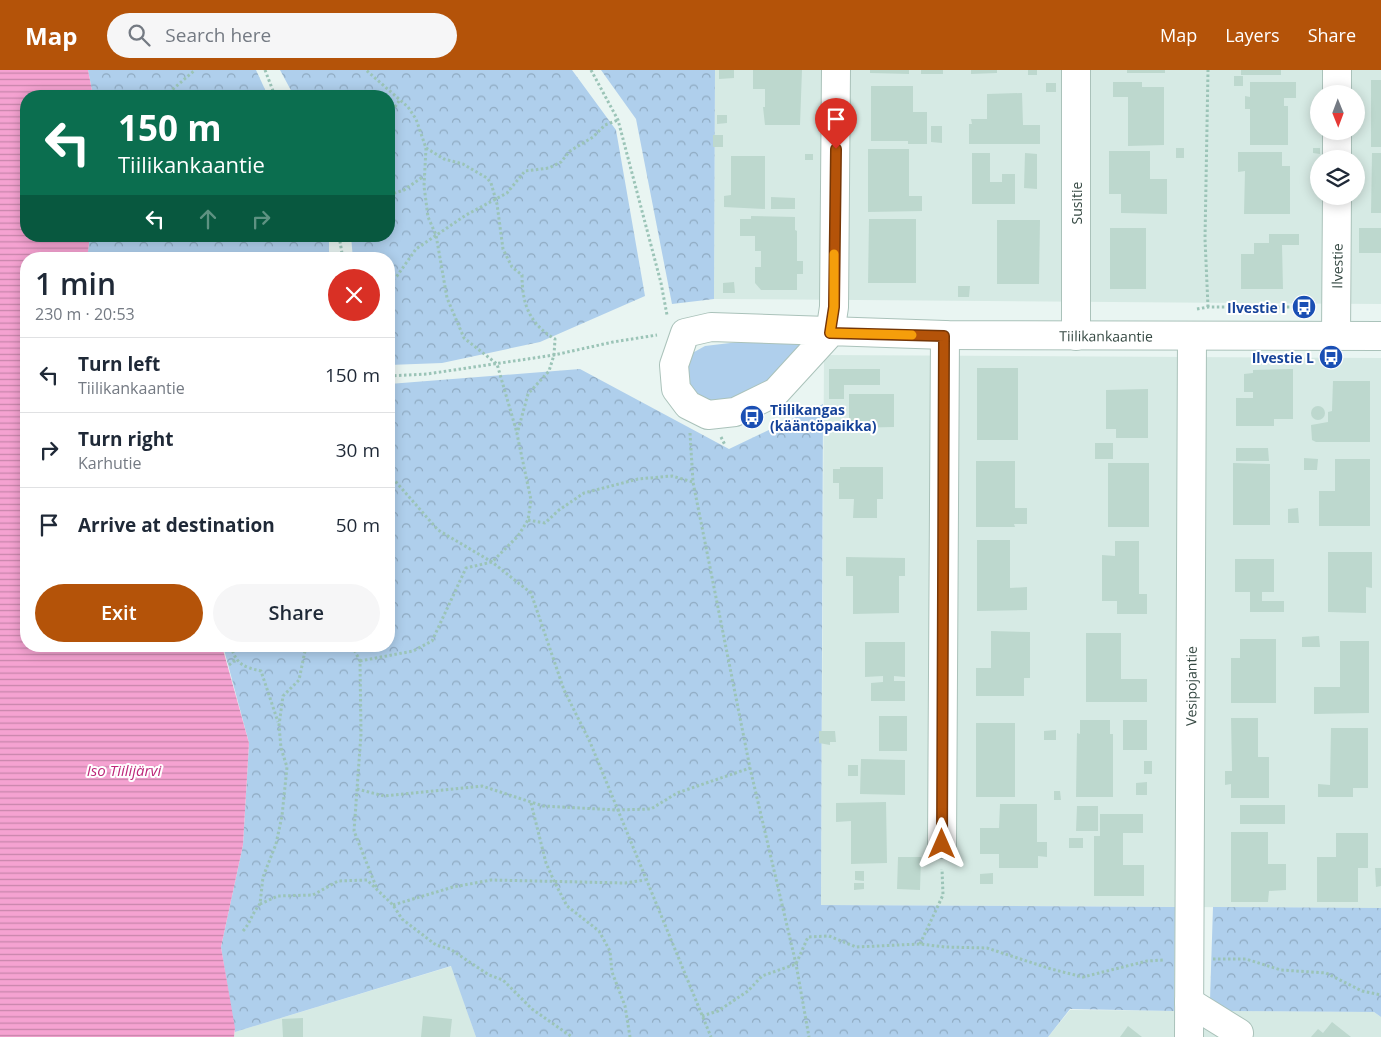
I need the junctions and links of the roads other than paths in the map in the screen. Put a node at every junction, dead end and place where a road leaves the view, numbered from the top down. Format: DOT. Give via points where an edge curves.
graph roads {
  1 [pos="836,70"];
  2 [pos="1076,70"];
  3 [pos="1337,70"];
  4 [pos="1337,85"];
  5 [pos="1337,205"];
  6 [pos="830,333"];
  7 [pos="944,336"];
  8 [pos="1076,336"];
  9 [pos="1192,336"];
  10 [pos="1336,336"];
  11 [pos="1381,336"];
  12 [pos="942,844"];
  13 [pos="1189,1002"];
  14 [pos="1189,1037"];
  15 [pos="1236,1037"];
  1 -- 6 [label="street" via="834,307"];
  2 -- 8 [label="street, Susitie"];
  3 -- 4 [label="street"];
  5 -- 10 [label="street, Ilvestie"];
  6 -- 6 [label="street, Tiilikankaantie" via="711,327 678,333 674,365 676,389 688,405 708,415 735,412 776,392"];
  6 -- 7 [label="street, Tiilikankaantie"];
  7 -- 8 [label="street, Tiilikankaantie"];
  7 -- 12 [label="street"];
  8 -- 9 [label="street, Tiilikankaantie"];
  9 -- 10 [label="street, Tiilikankaantie"];
  9 -- 13 [label="street, Vesipojantie"];
  10 -- 11 [label="street, Tiilikankaantie"];
  13 -- 14 [label="street, Vesipojantie"];
  13 -- 15 [label="street" via="1239,1033"];
}
